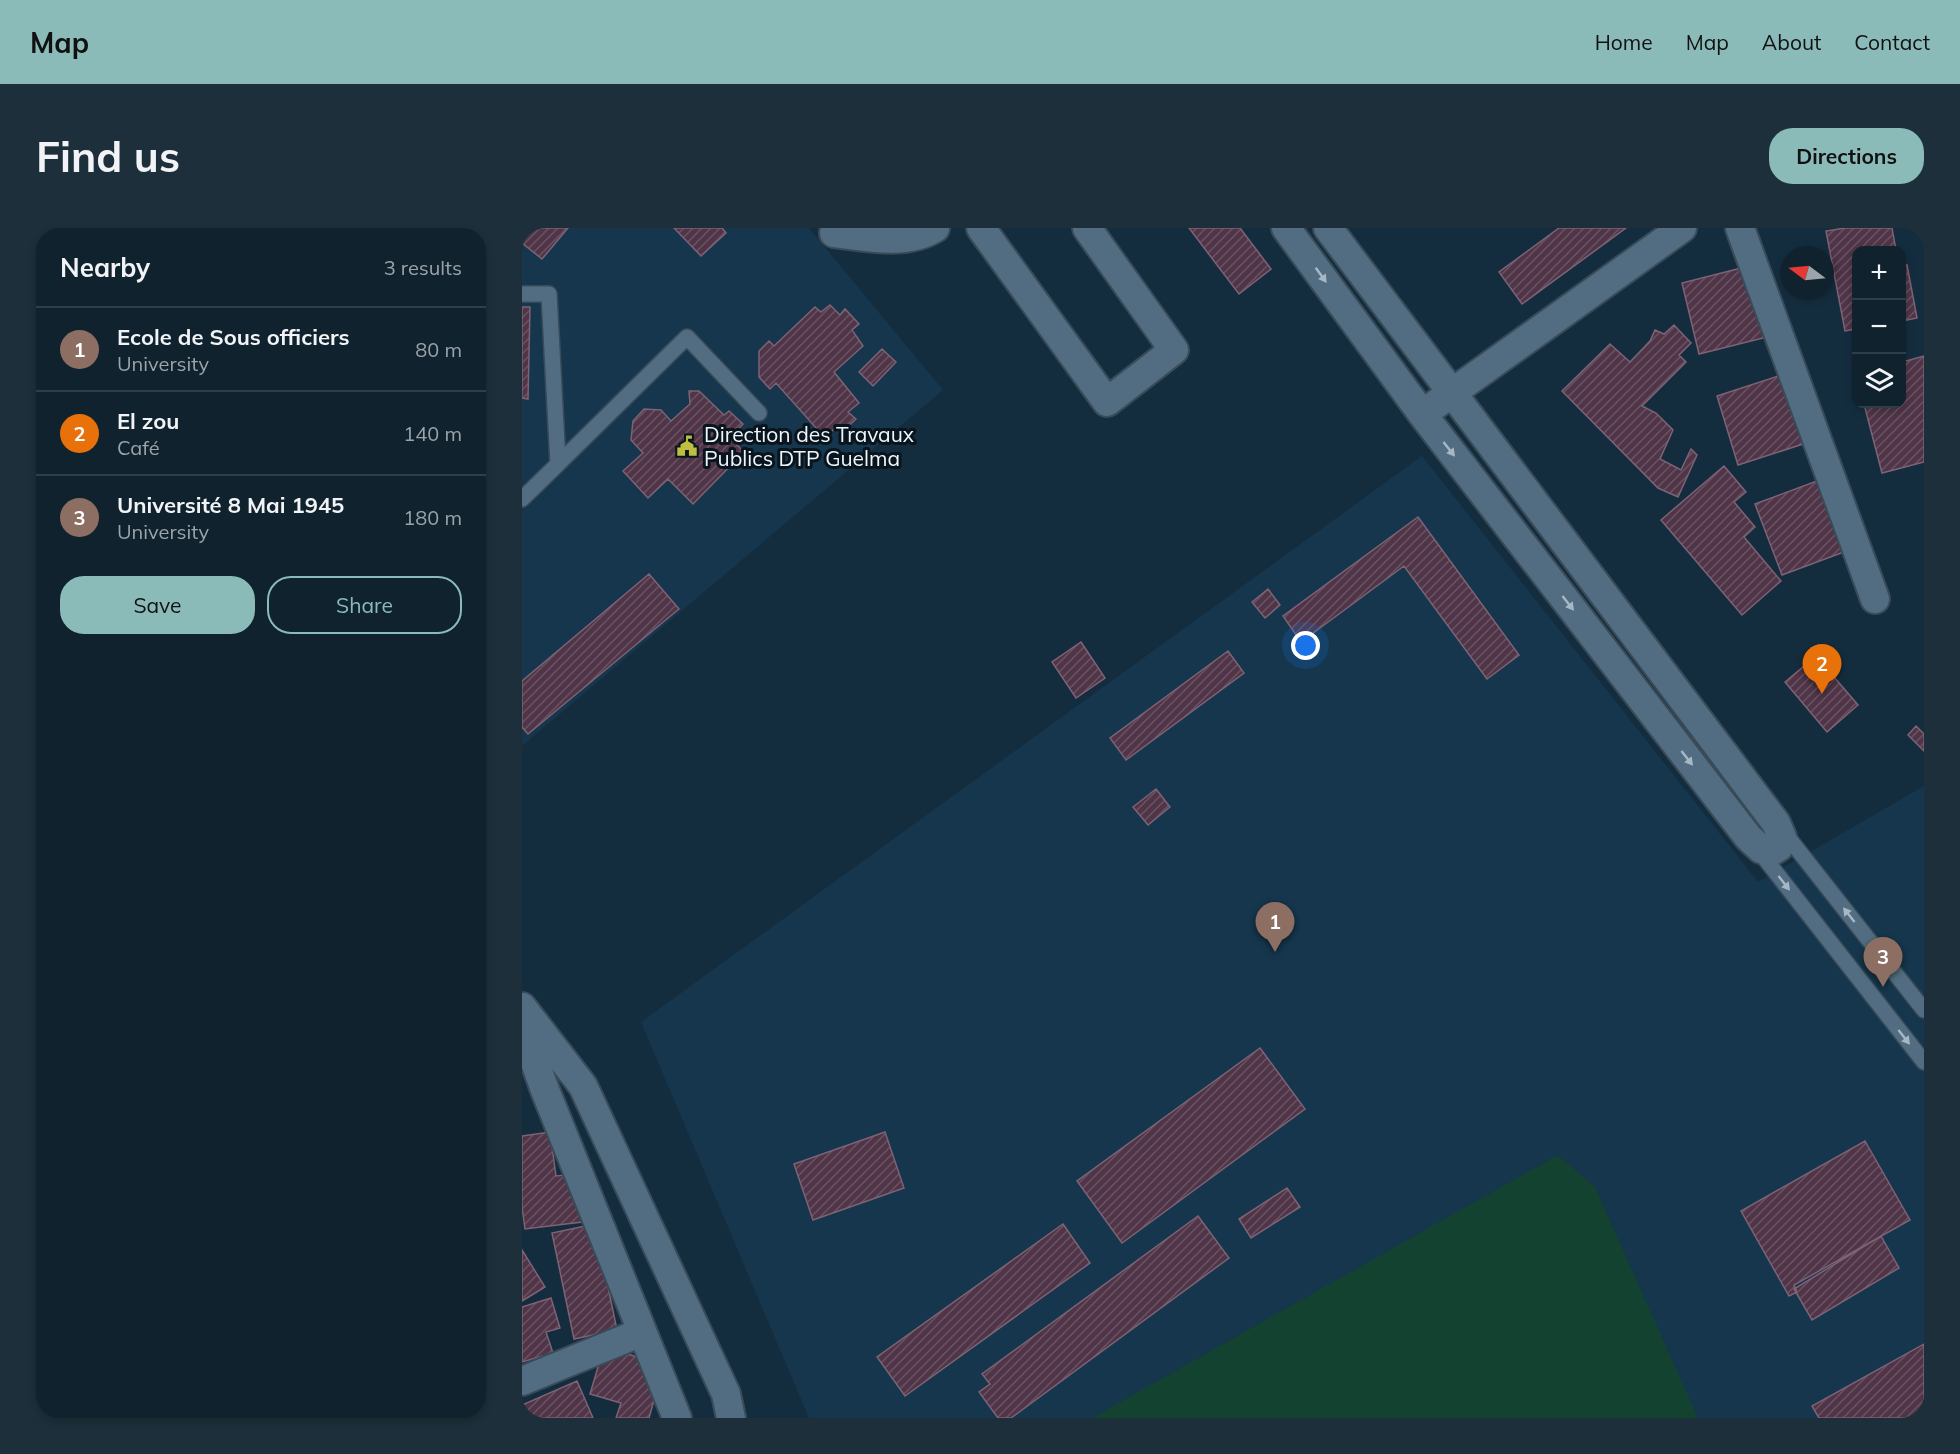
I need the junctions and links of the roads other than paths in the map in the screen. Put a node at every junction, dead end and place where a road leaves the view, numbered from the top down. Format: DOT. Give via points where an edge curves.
graph roads {
  1 [pos="935,228"];
  2 [pos="981,228"];
  3 [pos="1087,228"];
  4 [pos="1286,228"];
  5 [pos="1328,228"];
  6 [pos="1682,228"];
  7 [pos="1740,228"];
  8 [pos="834,233"];
  9 [pos="522,294"];
  10 [pos="1450,393"];
  11 [pos="759,413"];
  12 [pos="1423,415"];
  13 [pos="558,464"];
  14 [pos="522,498"];
  15 [pos="1875,599"];
  16 [pos="1776,823"];
  17 [pos="1748,837"];
  18 [pos="522,1007"];
  19 [pos="1924,1010"];
  20 [pos="522,1027"];
  21 [pos="1924,1062"];
  22 [pos="642,1332"];
  23 [pos="522,1381"];
  24 [pos="677,1418"];
  25 [pos="731,1418"];
  1 -- 8 [label="street" via="901,239"];
  2 -- 3 [label="street" via="1107,402 1174,350"];
  4 -- 12 [label="street, one-way"];
  5 -- 10 [label="street"];
  6 -- 10 [label="street"];
  7 -- 15 [label="street"];
  9 -- 13 [label="lane" via="549,294"];
  10 -- 12 [label="street"];
  10 -- 16 [label="street"];
  11 -- 13 [label="lane" via="687,337"];
  12 -- 17 [label="street, one-way"];
  13 -- 14 [label="lane"];
  16 -- 17 [label="street" via="1782,837 1779,847 1771,852"];
  19 -- 16 [label="lane, one-way"];
  17 -- 21 [label="lane, one-way"];
  18 -- 25 [label="street" via="583,1086 726,1394"];
  20 -- 22 [label="street"];
  22 -- 23 [label="street"];
  22 -- 24 [label="street"];
}
